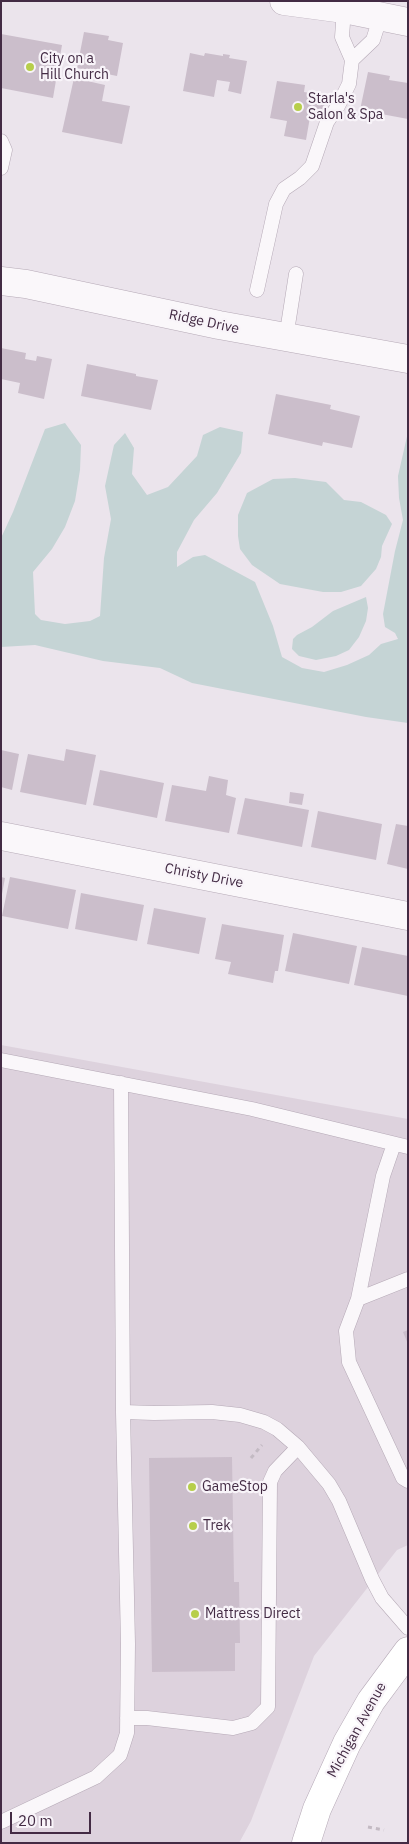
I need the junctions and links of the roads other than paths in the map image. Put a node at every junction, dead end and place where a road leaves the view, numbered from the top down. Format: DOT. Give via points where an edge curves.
graph roads {
  1 [pos="284,1"];
  2 [pos="364,9"];
  3 [pos="408,22"];
  4 [pos="352,60"];
  5 [pos="1,141"];
  6 [pos="1,168"];
  7 [pos="296,274"];
  8 [pos="1,281"];
  9 [pos="257,290"];
  10 [pos="286,338"];
  11 [pos="408,359"];
  12 [pos="1,836"];
  13 [pos="408,916"];
  14 [pos="1,1060"];
  15 [pos="120,1083"];
  16 [pos="401,1145"];
  17 [pos="408,1279"];
  18 [pos="358,1299"];
  19 [pos="123,1412"];
  20 [pos="298,1446"];
  21 [pos="408,1481"];
  22 [pos="408,1628"];
  23 [pos="408,1651"];
  24 [pos="127,1718"];
  25 [pos="1,1822"];
  26 [pos="306,1843"];
  1 -- 2 [label="street"];
  2 -- 3 [label="street"];
  2 -- 4 [label="lane" via="342,37"];
  2 -- 4 [label="lane" via="373,40"];
  4 -- 9 [label="lane" via="350,84 327,122 312,166 284,189 276,204"];
  5 -- 6 [label="lane" via="5,150"];
  7 -- 10 [label="lane"];
  8 -- 10 [label="street, Ridge Drive"];
  10 -- 11 [label="street, Ridge Drive"];
  12 -- 13 [label="street, Christy Drive"];
  14 -- 15 [label="lane"];
  15 -- 16 [label="lane" via="252,1109"];
  15 -- 19 [label="lane"];
  16 -- 18 [label="lane" via="383,1176"];
  17 -- 18 [label="lane"];
  18 -- 21 [label="lane" via="346,1331 349,1362 403,1478"];
  19 -- 20 [label="lane" via="240,1415 264,1422"];
  19 -- 24 [label="lane"];
  20 -- 22 [label="lane" via="329,1484 382,1598"];
  20 -- 24 [label="lane" via="270,1482 268,1707 252,1723 233,1728"];
  23 -- 26 [label="street, Michigan Avenue" via="370,1701 347,1743 327,1784"];
  24 -- 25 [label="lane" via="127,1733 120,1755 96,1777"];
}
